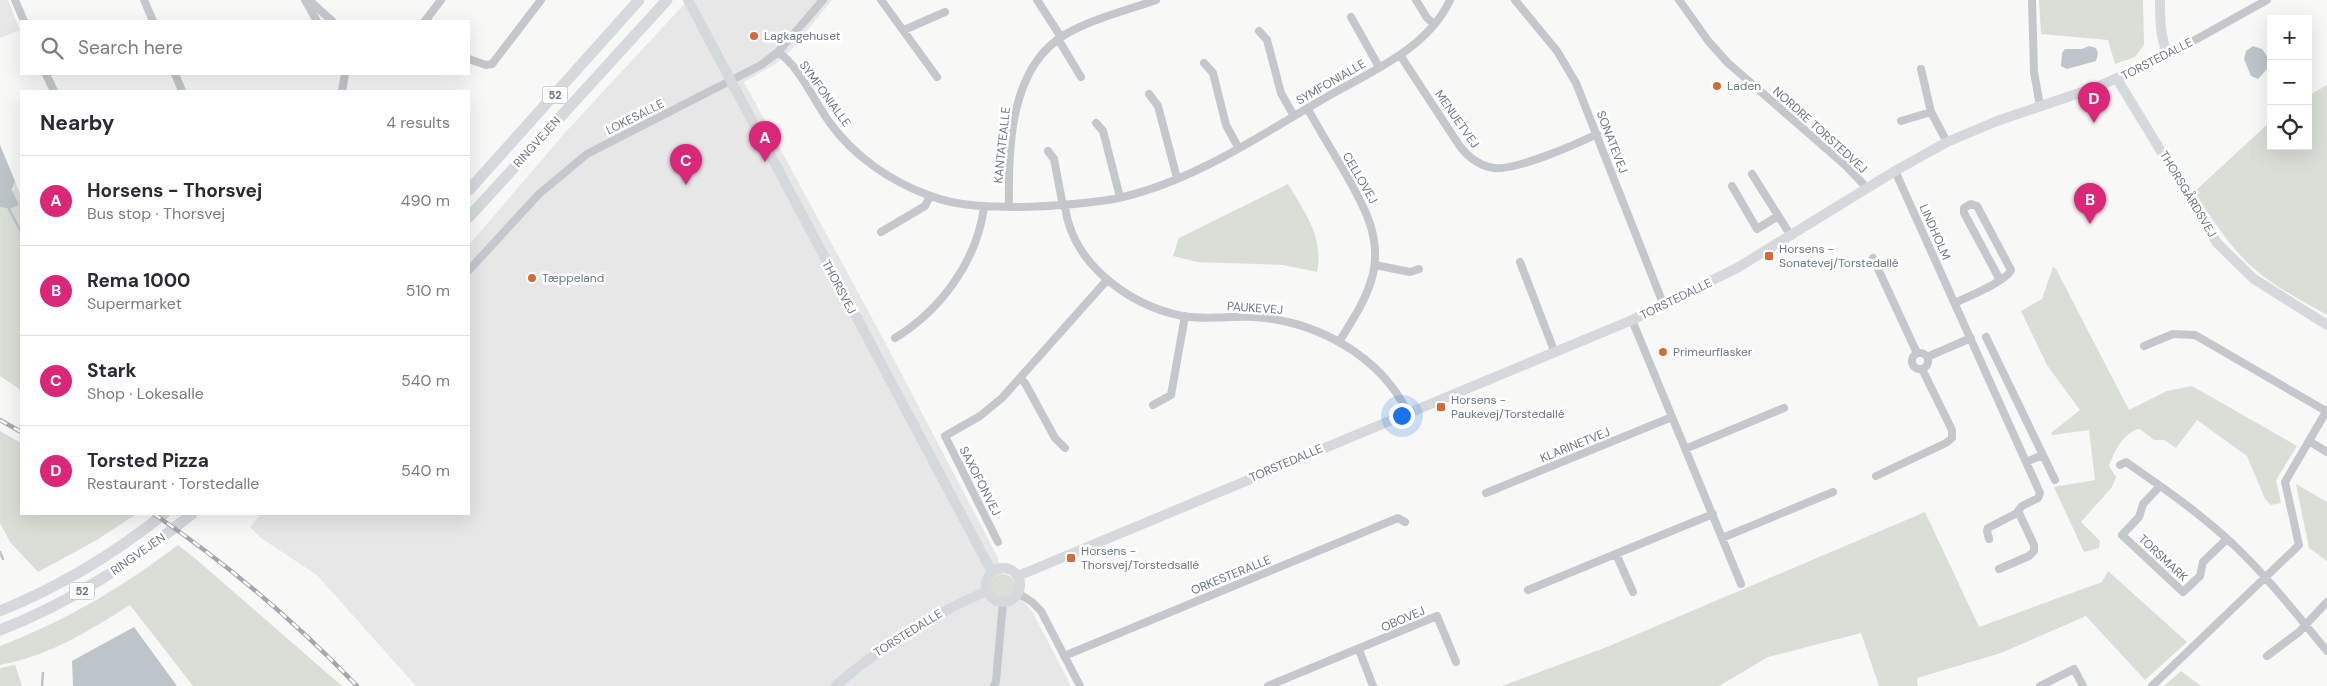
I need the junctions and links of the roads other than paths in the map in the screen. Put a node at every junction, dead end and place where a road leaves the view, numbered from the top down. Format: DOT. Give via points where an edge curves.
graph roads {
  1 [pos="15,0"];
  2 [pos="144,0"];
  3 [pos="305,0"];
  4 [pos="309,0"];
  5 [pos="440,0"];
  6 [pos="540,0"];
  7 [pos="639,0"];
  8 [pos="667,0"];
  9 [pos="688,0"];
  10 [pos="822,0"];
  11 [pos="881,0"];
  12 [pos="1037,0"];
  13 [pos="1156,0"];
  14 [pos="1416,0"];
  15 [pos="1450,0"];
  16 [pos="1515,0"];
  17 [pos="1679,0"];
  18 [pos="2032,0"];
  19 [pos="2160,0"];
  20 [pos="2267,0"];
  21 [pos="945,12"];
  22 [pos="1351,17"];
  23 [pos="24,20"];
  24 [pos="153,20"];
  25 [pos="316,20"];
  26 [pos="331,20"];
  27 [pos="426,20"];
  28 [pos="1434,24"];
  29 [pos="904,30"];
  30 [pos="1259,31"];
  31 [pos="1059,38"];
  32 [pos="778,52"];
  33 [pos="1400,55"];
  34 [pos="2168,55"];
  35 [pos="470,59"];
  36 [pos="1204,63"];
  37 [pos="1379,67"];
  38 [pos="1921,70"];
  39 [pos="46,75"];
  40 [pos="175,75"];
  41 [pos="345,75"];
  42 [pos="937,77"];
  43 [pos="1081,77"];
  44 [pos="2117,79"];
  45 [pos="731,81"];
  46 [pos="54,90"];
  47 [pos="182,90"];
  48 [pos="342,90"];
  49 [pos="1149,94"];
  50 [pos="2040,106"];
  51 [pos="1307,108"];
  52 [pos="1931,112"];
  53 [pos="1294,116"];
  54 [pos="1901,121"];
  55 [pos="1096,123"];
  56 [pos="1598,134"];
  57 [pos="1947,142"];
  58 [pos="1238,147"];
  59 [pos="1048,151"];
  60 [pos="1895,171"];
  61 [pos="1752,174"];
  62 [pos="1177,178"];
  63 [pos="1732,186"];
  64 [pos="1867,188"];
  65 [pos="470,189"];
  66 [pos="930,196"];
  67 [pos="1120,197"];
  68 [pos="1064,206"];
  69 [pos="984,207"];
  70 [pos="1009,207"];
  71 [pos="470,216"];
  72 [pos="1778,216"];
  73 [pos="881,232"];
  74 [pos="1791,236"];
  75 [pos="1997,244"];
  76 [pos="1984,251"];
  77 [pos="1873,258"];
  78 [pos="1520,262"];
  79 [pos="1374,265"];
  80 [pos="470,269"];
  81 [pos="1419,269"];
  82 [pos="1107,280"];
  83 [pos="2000,280"];
  84 [pos="1955,303"];
  85 [pos="1664,306"];
  86 [pos="1184,316"];
  87 [pos="1632,320"];
  88 [pos="2327,325"];
  89 [pos="1986,336"];
  90 [pos="895,338"];
  91 [pos="1971,338"];
  92 [pos="1339,342"];
  93 [pos="2144,346"];
  94 [pos="1555,353"];
  95 [pos="1917,353"];
  96 [pos="1928,358"];
  97 [pos="1996,358"];
  98 [pos="1983,364"];
  99 [pos="1922,369"];
  100 [pos="1021,378"];
  101 [pos="1153,405"];
  102 [pos="1784,408"];
  103 [pos="2327,411"];
  104 [pos="1408,413"];
  105 [pos="1672,418"];
  106 [pos="2025,419"];
  107 [pos="2010,426"];
  108 [pos="2309,441"];
  109 [pos="1065,448"];
  110 [pos="1685,449"];
  111 [pos="2327,452"];
  112 [pos="2043,455"];
  113 [pos="2026,462"];
  114 [pos="2120,465"];
  115 [pos="1876,476"];
  116 [pos="2055,480"];
  117 [pos="2160,486"];
  118 [pos="1833,492"];
  119 [pos="1486,494"];
  120 [pos="2019,512"];
  121 [pos="1713,514"];
  122 [pos="163,515"];
  123 [pos="191,515"];
  124 [pos="1406,522"];
  125 [pos="1722,538"];
  126 [pos="1989,539"];
  127 [pos="2227,539"];
  128 [pos="998,542"];
  129 [pos="1616,554"];
  130 [pos="1999,569"];
  131 [pos="992,572"];
  132 [pos="1018,576"];
  133 [pos="2265,577"];
  134 [pos="1741,584"];
  135 [pos="1528,590"];
  136 [pos="987,591"];
  137 [pos="1633,592"];
  138 [pos="1018,593"];
  139 [pos="1003,602"];
  140 [pos="2327,602"];
  141 [pos="0,611"];
  142 [pos="2306,626"];
  143 [pos="0,630"];
  144 [pos="1359,650"];
  145 [pos="2327,650"];
  146 [pos="1064,656"];
  147 [pos="2267,656"];
  148 [pos="1456,662"];
  149 [pos="1279,684"];
  150 [pos="835,686"];
  151 [pos="994,686"];
  152 [pos="1080,686"];
  153 [pos="1268,686"];
  154 [pos="1373,686"];
  155 [pos="2040,686"];
  156 [pos="2084,686"];
  157 [pos="2152,686"];
  1 -- 23 [label="street"];
  2 -- 24 [label="street"];
  3 -- 25 [label="street"];
  4 -- 26 [label="street"];
  5 -- 27 [label="street"];
  6 -- 35 [label="street" via="492,64 486,66"];
  7 -- 65 [label="main road, RINGVEJEN / 52"];
  8 -- 71 [label="main road, RINGVEJEN / 52"];
  9 -- 45 [label="street, THORSVEJ"];
  10 -- 32 [label="street, LOKESALLE"];
  11 -- 29 [label="street"];
  12 -- 31 [label="street"];
  13 -- 31 [label="street, KANTATEALLE"];
  14 -- 28 [label="street"];
  15 -- 28 [label="street, SYMFONIALLE"];
  16 -- 56 [label="street, SONATEVEJ" via="1569,69"];
  17 -- 64 [label="street, NORDRE TORSTEDVEJ" via="1728,63"];
  18 -- 50 [label="street" via="2034,72"];
  19 -- 34 [label="street"];
  20 -- 34 [label="street, TORSTEDALLE"];
  21 -- 29 [label="street"];
  22 -- 37 [label="street, SYMFONIALLE"];
  28 -- 33 [label="street, SYMFONIALLE"];
  29 -- 42 [label="street"];
  30 -- 53 [label="street, SYMFONIALLE" via="1267,40 1281,94"];
  31 -- 43 [label="street"];
  31 -- 70 [label="street, KANTATEALLE" via="1039,58 1022,90 1011,153"];
  32 -- 45 [label="street, LOKESALLE"];
  32 -- 66 [label="street, SYMFONIALLE" via="830,122 859,154 894,180"];
  33 -- 37 [label="street, SYMFONIALLE"];
  33 -- 56 [label="street, MENUETVEJ" via="1459,145 1483,165 1494,168 1514,166"];
  34 -- 44 [label="street, TORSTEDALLE"];
  36 -- 58 [label="street" via="1213,73 1226,125"];
  37 -- 51 [label="street, SYMFONIALLE"];
  38 -- 52 [label="street"];
  39 -- 46 [label="street"];
  40 -- 47 [label="street"];
  41 -- 48 [label="street"];
  44 -- 50 [label="street, TORSTEDALLE"];
  44 -- 88 [label="street, THORSGÅRDSVEJ" via="2218,243 2254,279"];
  45 -- 80 [label="street, LOKESALLE" via="587,154 539,194"];
  45 -- 131 [label="street, THORSVEJ"];
  49 -- 62 [label="street" via="1158,106"];
  50 -- 57 [label="street, TORSTEDALLE"];
  51 -- 53 [label="street, SYMFONIALLE"];
  51 -- 79 [label="street, CELLOVEJ" via="1367,213 1374,235"];
  52 -- 54 [label="street"];
  52 -- 57 [label="street"];
  53 -- 58 [label="street, SYMFONIALLE"];
  55 -- 67 [label="street" via="1103,131"];
  56 -- 85 [label="street, SONATEVEJ"];
  57 -- 60 [label="street, TORSTEDALLE"];
  58 -- 62 [label="street, SYMFONIALLE"];
  59 -- 68 [label="street" via="1054,159"];
  60 -- 64 [label="street, TORSTEDALLE"];
  60 -- 84 [label="street, LINDHOLM"];
  61 -- 72 [label="street"];
  62 -- 67 [label="street, SYMFONIALLE"];
  63 -- 72 [label="street" via="1757,229"];
  64 -- 74 [label="street, TORSTEDALLE"];
  66 -- 69 [label="street, SYMFONIALLE"];
  66 -- 73 [label="street" via="924,206"];
  67 -- 68 [label="street, SYMFONIALLE"];
  68 -- 70 [label="street, SYMFONIALLE"];
  68 -- 82 [label="street, PAUKEVEJ" via="1079,244"];
  69 -- 70 [label="street, SYMFONIALLE"];
  69 -- 90 [label="street" via="973,249 950,288 916,324"];
  72 -- 74 [label="street"];
  74 -- 85 [label="street, TORSTEDALLE"];
  75 -- 76 [label="street"];
  75 -- 76 [label="street" via="1977,206 1965,207 1963,211"];
  75 -- 83 [label="street" via="2011,270"];
  76 -- 83 [label="street"];
  77 -- 95 [label="street"];
  78 -- 94 [label="street"];
  79 -- 81 [label="street" via="1410,272"];
  79 -- 92 [label="street, CELLOVEJ" via="1365,298"];
  82 -- 86 [label="street, PAUKEVEJ" via="1146,305"];
  82 -- 100 [label="street, SAXOFONVEJ"];
  83 -- 84 [label="street"];
  84 -- 91 [label="street, LINDHOLM"];
  85 -- 87 [label="street, TORSTEDALLE"];
  86 -- 92 [label="street, PAUKEVEJ" via="1271,319 1306,327"];
  86 -- 101 [label="street" via="1171,395"];
  87 -- 94 [label="street, TORSTEDALLE"];
  87 -- 105 [label="street"];
  89 -- 97 [label="street"];
  91 -- 96 [label="street"];
  91 -- 98 [label="street, LINDHOLM"];
  92 -- 104 [label="street, PAUKEVEJ" via="1386,381"];
  93 -- 103 [label="street" via="2173,334 2195,336"];
  94 -- 104 [label="street, TORSTEDALLE"];
  95 -- 96 [label="street"];
  95 -- 99 [label="street" via="1912,363"];
  96 -- 99 [label="street"];
  97 -- 98 [label="street"];
  97 -- 106 [label="street"];
  98 -- 107 [label="street, LINDHOLM"];
  99 -- 115 [label="street" via="1952,430 1952,438"];
  100 -- 109 [label="street" via="1055,438"];
  100 -- 128 [label="street, SAXOFONVEJ" via="992,406 944,436"];
  102 -- 110 [label="street"];
  103 -- 108 [label="street"];
  104 -- 132 [label="street, TORSTEDALLE"];
  105 -- 110 [label="street"];
  105 -- 119 [label="street, KLARINETVEJ"];
  106 -- 107 [label="street"];
  106 -- 112 [label="street"];
  107 -- 113 [label="street, LINDHOLM"];
  108 -- 111 [label="street"];
  108 -- 133 [label="street" via="2286,482 2299,545"];
  110 -- 121 [label="street"];
  112 -- 113 [label="street"];
  112 -- 116 [label="street"];
  113 -- 120 [label="street, LINDHOLM" via="2040,495 2020,507"];
  114 -- 117 [label="street" via="2126,462"];
  117 -- 127 [label="street"];
  117 -- 127 [label="street, TORSMARK" via="2122,535 2183,592 2200,576 2203,562"];
  118 -- 125 [label="street"];
  120 -- 126 [label="street, LINDHOLM" via="1988,528"];
  120 -- 130 [label="street" via="2034,551"];
  121 -- 125 [label="street"];
  121 -- 129 [label="street"];
  122 -- 141 [label="main road, RINGVEJEN / 52" via="100,560"];
  123 -- 143 [label="main road, RINGVEJEN / 52" via="158,541 79,593"];
  124 -- 146 [label="street, ORKESTERALLE" via="1398,518"];
  125 -- 134 [label="street"];
  127 -- 133 [label="street"];
  129 -- 135 [label="street"];
  129 -- 137 [label="street"];
  131 -- 132 [label="street" via="1006,568"];
  131 -- 136 [label="street" via="986,581"];
  132 -- 138 [label="street"];
  133 -- 142 [label="street"];
  133 -- 157 [label="street"];
  136 -- 139 [label="street" via="994,600"];
  136 -- 150 [label="street, TORSTEDALLE" via="904,633 866,659"];
  138 -- 139 [label="street"];
  138 -- 146 [label="street" via="1041,611"];
  139 -- 151 [label="street"];
  140 -- 142 [label="street"];
  142 -- 145 [label="street"];
  142 -- 147 [label="street"];
  144 -- 148 [label="street, OBOVEJ" via="1437,616"];
  144 -- 149 [label="street, OBOVEJ"];
  144 -- 154 [label="street"];
  146 -- 152 [label="street"];
  149 -- 153 [label="street, OBOVEJ"];
  155 -- 156 [label="street" via="2074,669"];
}
